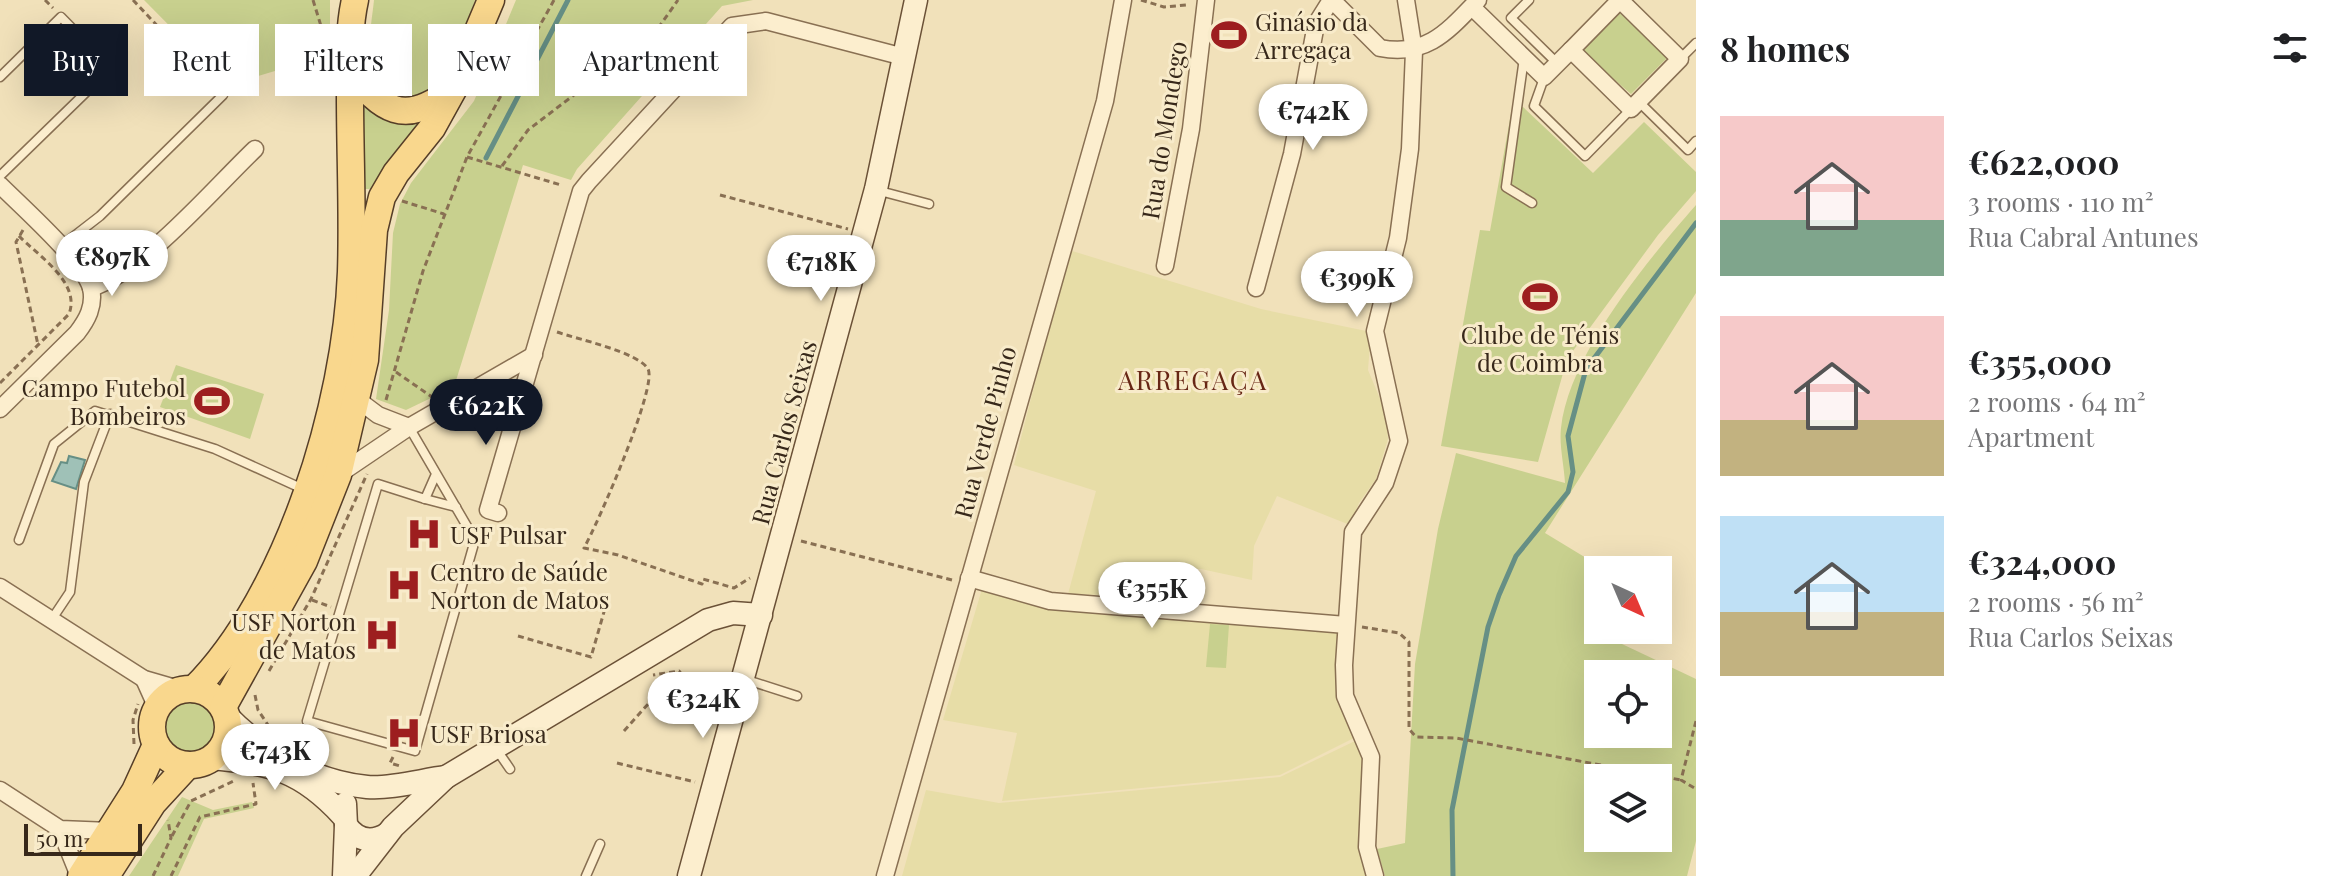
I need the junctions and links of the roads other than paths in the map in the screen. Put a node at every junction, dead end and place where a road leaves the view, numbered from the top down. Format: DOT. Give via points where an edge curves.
graph roads {
  1 [pos="355,0"];
  2 [pos="491,0"];
  3 [pos="916,0"];
  4 [pos="1123,0"];
  5 [pos="1206,0"];
  6 [pos="1332,0"];
  7 [pos="1406,0"];
  8 [pos="1529,0"];
  9 [pos="1620,0"];
  10 [pos="1475,3"];
  11 [pos="353,24"];
  12 [pos="481,24"];
  13 [pos="1571,50"];
  14 [pos="1691,50"];
  15 [pos="1414,51"];
  16 [pos="904,57"];
  17 [pos="1524,57"];
  18 [pos="1558,63"];
  19 [pos="0,77"];
  20 [pos="1544,77"];
  21 [pos="222,96"];
  22 [pos="350,96"];
  23 [pos="374,96"];
  24 [pos="445,96"];
  25 [pos="450,96"];
  26 [pos="1635,105"];
  27 [pos="1696,141"];
  28 [pos="255,149"];
  29 [pos="0,176"];
  30 [pos="0,185"];
  31 [pos="876,189"];
  32 [pos="1532,203"];
  33 [pos="929,204"];
  34 [pos="60,247"];
  35 [pos="1165,266"];
  36 [pos="91,288"];
  37 [pos="1256,288"];
  38 [pos="534,355"];
  39 [pos="358,400"];
  40 [pos="0,409"];
  41 [pos="110,414"];
  42 [pos="409,427"];
  43 [pos="436,474"];
  44 [pos="338,475"];
  45 [pos="308,491"];
  46 [pos="425,499"];
  47 [pos="456,507"];
  48 [pos="498,513"];
  49 [pos="19,540"];
  50 [pos="968,581"];
  51 [pos="0,587"];
  52 [pos="761,615"];
  53 [pos="52,619"];
  54 [pos="1346,625"];
  55 [pos="744,678"];
  56 [pos="144,679"];
  57 [pos="188,689"];
  58 [pos="797,696"];
  59 [pos="149,704"];
  60 [pos="225,712"];
  61 [pos="145,745"];
  62 [pos="496,749"];
  63 [pos="200,762"];
  64 [pos="510,769"];
  65 [pos="446,777"];
  66 [pos="370,786"];
  67 [pos="0,790"];
  68 [pos="344,821"];
  69 [pos="60,829"];
  70 [pos="390,830"];
  71 [pos="110,831"];
  72 [pos="600,844"];
  73 [pos="80,876"];
  74 [pos="106,876"];
  75 [pos="344,876"];
  76 [pos="355,876"];
  77 [pos="586,876"];
  78 [pos="689,876"];
  79 [pos="885,876"];
  80 [pos="1375,876"];
  1 -- 11 [label="main road"];
  2 -- 12 [label="main road"];
  3 -- 16 [label="street, Rua Carlos Seixas"];
  4 -- 50 [label="street, Rua Verde Pinho" via="1105,101"];
  5 -- 35 [label="street, Rua do Mondego" via="1191,129"];
  6 -- 15 [label="street" via="1380,48"];
  6 -- 37 [label="street" via="1316,24 1292,154"];
  7 -- 15 [label="street"];
  8 -- 18 [label="lane" via="1511,18"];
  9 -- 13 [label="street"];
  9 -- 14 [label="street"];
  10 -- 15 [label="street" via="1451,27"];
  10 -- 17 [label="street"];
  13 -- 18 [label="street"];
  13 -- 26 [label="street"];
  14 -- 26 [label="street"];
  15 -- 54 [label="street" via="1410,149 1398,238 1375,331 1399,441 1385,483 1353,532"];
  16 -- 31 [label="street, Rua Carlos Seixas"];
  16 -- 38 [label="street" via="766,21 732,26 581,191"];
  17 -- 20 [label="street"];
  17 -- 32 [label="lane" via="1506,187"];
  18 -- 20 [label="street"];
  19 -- 29 [label="lane" via="61,17 111,68"];
  20 -- 26 [label="lane" via="1534,106 1585,156"];
  21 -- 34 [label="lane" via="100,216"];
  22 -- 45 [label="main road" via="351,273 336,390"];
  23 -- 24 [label="main road" via="395,111 427,109"];
  25 -- 39 [label="main road" via="382,197 374,230 371,308"];
  26 -- 27 [label="lane" via="1688,150"];
  28 -- 36 [label="street" via="142,257 112,282"];
  30 -- 34 [label="street"];
  31 -- 33 [label="lane"];
  31 -- 52 [label="street, Rua Carlos Seixas"];
  34 -- 36 [label="street"];
  36 -- 40 [label="street" via="87,319"];
  38 -- 42 [label="street"];
  38 -- 48 [label="street" via="488,510"];
  39 -- 42 [label="street"];
  39 -- 44 [label="main road"];
  41 -- 45 [label="lane" via="215,449"];
  41 -- 49 [label="lane" via="95,411 54,444"];
  41 -- 53 [label="lane" via="84,482 70,592"];
  42 -- 43 [label="lane"];
  42 -- 44 [label="street"];
  43 -- 46 [label="lane"];
  43 -- 47 [label="lane"];
  44 -- 60 [label="main road" via="304,561"];
  45 -- 57 [label="main road" via="247,616 215,667"];
  46 -- 47 [label="lane"];
  46 -- 47 [label="lane" via="378,484 307,721 415,751 475,540"];
  50 -- 54 [label="street" via="1050,601"];
  50 -- 79 [label="street, Rua Verde Pinho"];
  51 -- 53 [label="street"];
  52 -- 55 [label="street, Rua Carlos Seixas"];
  52 -- 62 [label="street" via="733,613 708,620"];
  53 -- 56 [label="street"];
  54 -- 80 [label="street" via="1345,696 1371,757 1367,847"];
  55 -- 58 [label="lane"];
  55 -- 78 [label="street, Rua Carlos Seixas"];
  56 -- 57 [label="street"];
  56 -- 59 [label="street"];
  57 -- 59 [label="main road"];
  57 -- 60 [label="main road" via="215,698"];
  59 -- 61 [label="main road" via="152,733"];
  60 -- 63 [label="main road" via="226,740"];
  60 -- 66 [label="street" via="279,757 326,777"];
  61 -- 63 [label="main road"];
  61 -- 71 [label="main road" via="135,791"];
  62 -- 64 [label="lane"];
  62 -- 65 [label="street"];
  63 -- 68 [label="street" via="251,762 287,771 317,789"];
  63 -- 74 [label="main road" via="163,790"];
  65 -- 66 [label="street"];
  65 -- 70 [label="street"];
  66 -- 68 [label="street" via="346,801"];
  66 -- 70 [label="street" via="394,801 397,818"];
  67 -- 69 [label="street"];
  68 -- 70 [label="street" via="364,840"];
  68 -- 75 [label="street"];
  69 -- 71 [label="street"];
  69 -- 73 [label="street"];
  70 -- 76 [label="street"];
  71 -- 73 [label="main road"];
  72 -- 77 [label="lane"];
}
